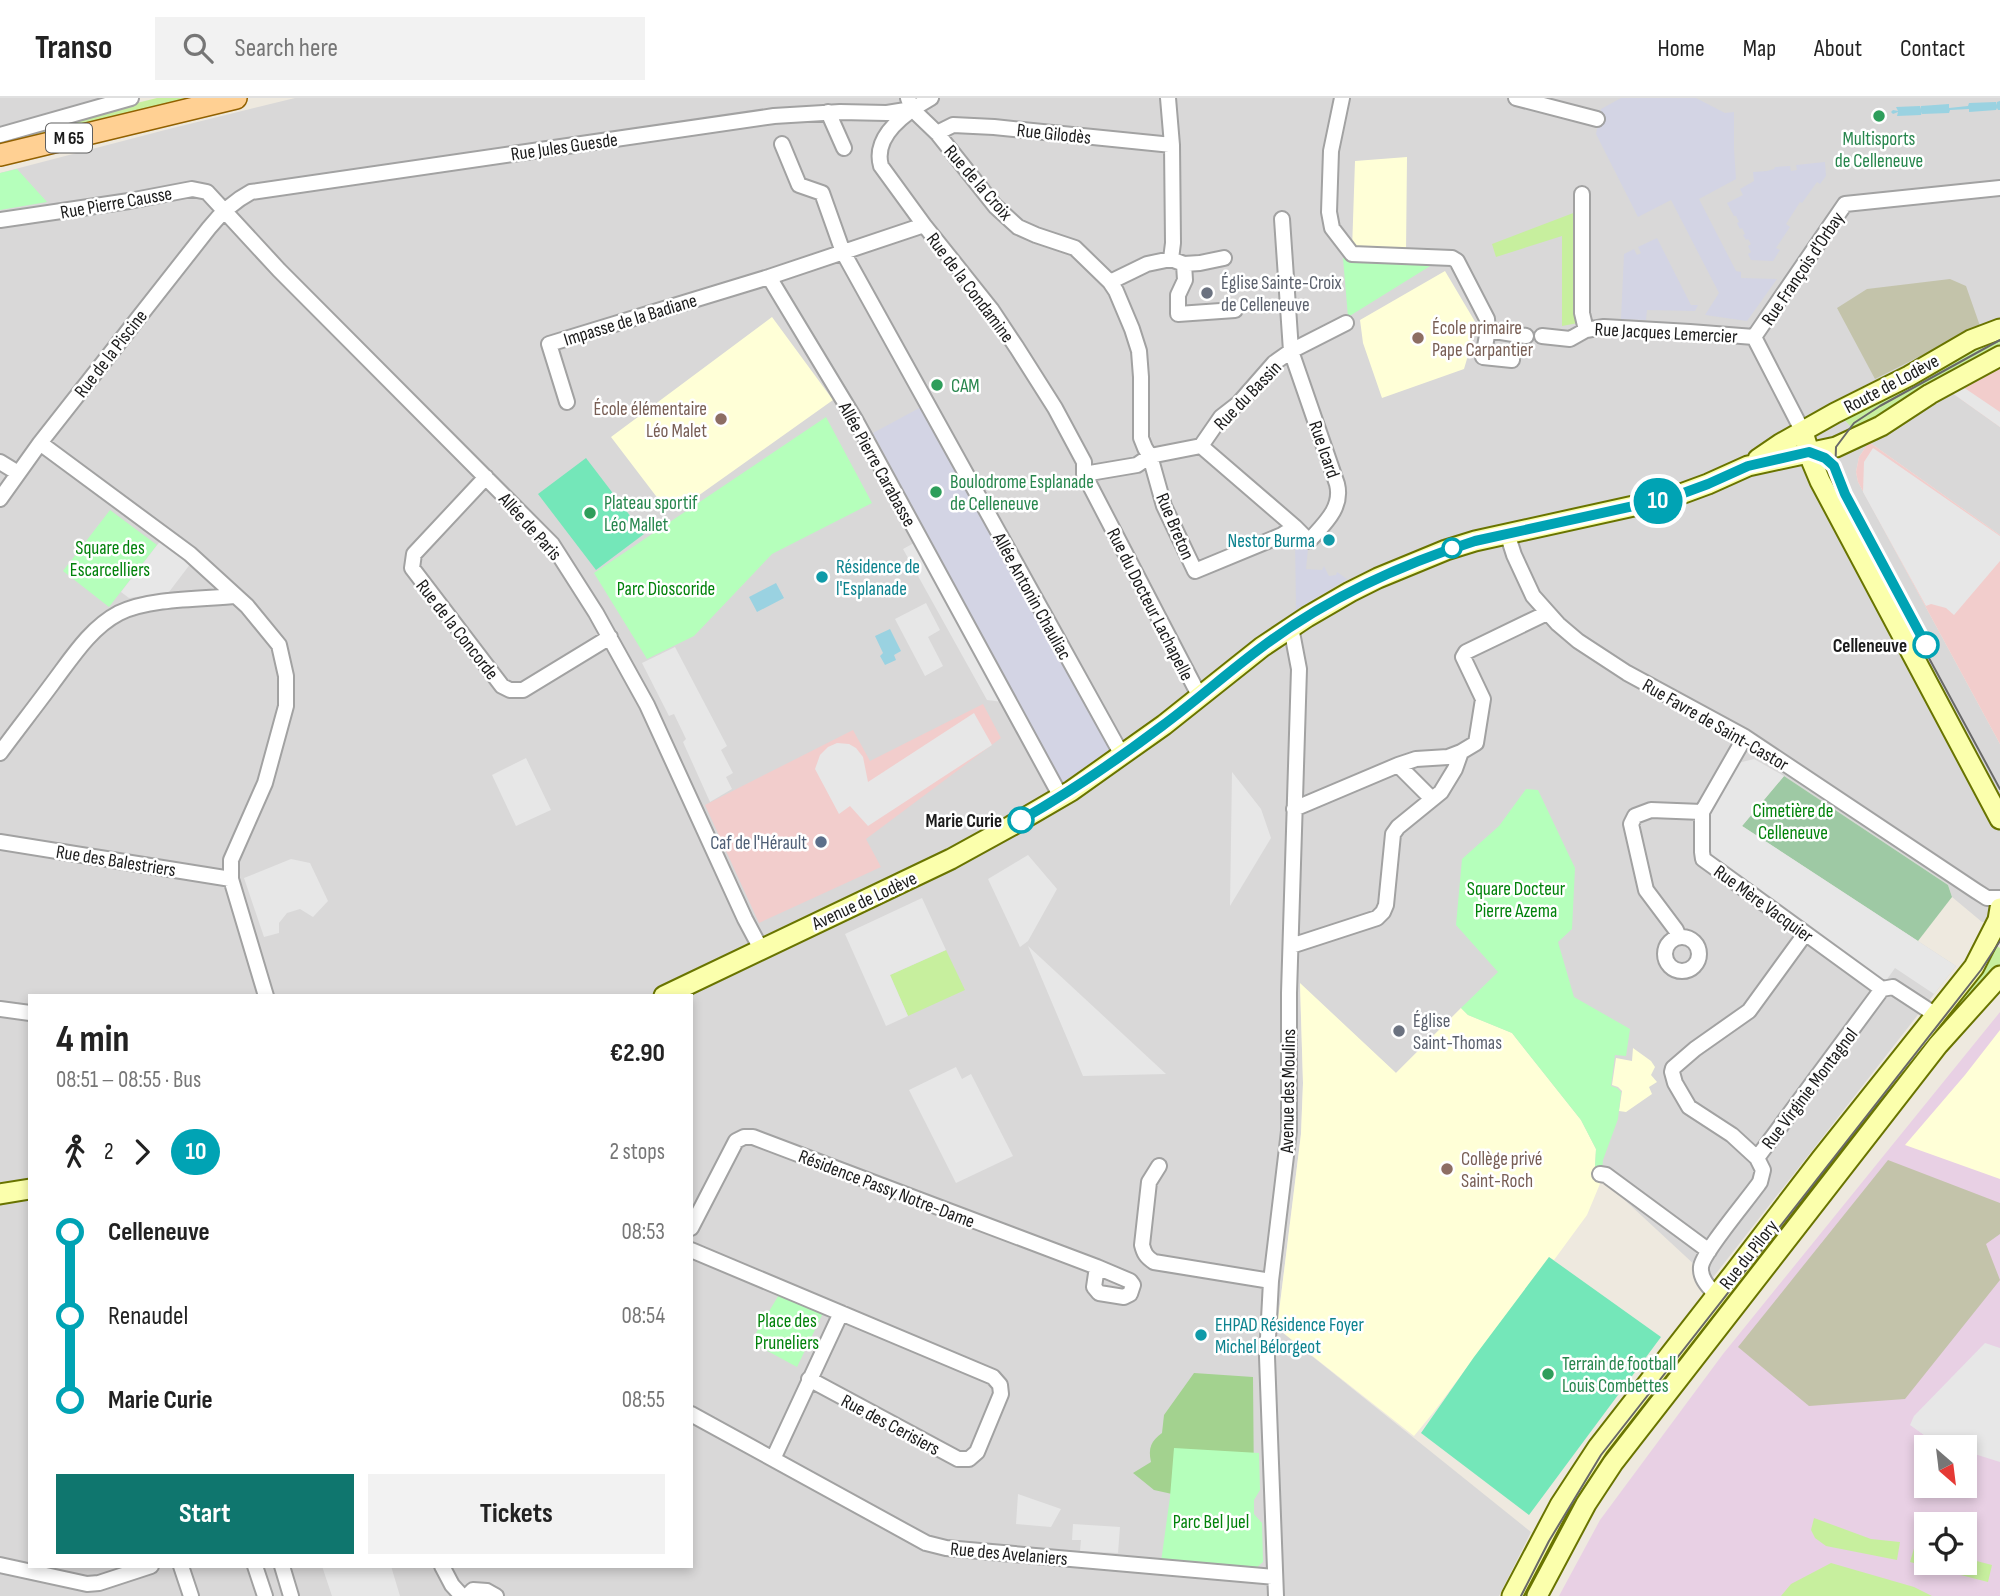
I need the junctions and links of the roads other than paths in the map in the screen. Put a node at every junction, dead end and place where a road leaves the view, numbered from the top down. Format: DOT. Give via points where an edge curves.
graph roads {
  1 [pos="236,98"];
  2 [pos="931,98"];
  3 [pos="1168,98"];
  4 [pos="1342,98"];
  5 [pos="1516,98"];
  6 [pos="126,99"];
  7 [pos="910,104"];
  8 [pos="828,113"];
  9 [pos="1598,119"];
  10 [pos="937,133"];
  11 [pos="0,135"];
  12 [pos="782,144"];
  13 [pos="1172,145"];
  14 [pos="844,148"];
  15 [pos="0,155"];
  16 [pos="2000,188"];
  17 [pos="1582,194"];
  18 [pos="223,211"];
  19 [pos="1282,219"];
  20 [pos="0,220"];
  21 [pos="924,225"];
  22 [pos="843,252"];
  23 [pos="1224,258"];
  24 [pos="1177,262"];
  25 [pos="769,277"];
  26 [pos="1110,282"];
  27 [pos="1235,310"];
  28 [pos="1346,323"];
  29 [pos="2000,329"];
  30 [pos="1488,330"];
  31 [pos="1586,330"];
  32 [pos="1526,335"];
  33 [pos="1542,337"];
  34 [pos="1754,337"];
  35 [pos="1292,351"];
  36 [pos="2000,356"];
  37 [pos="1512,360"];
  38 [pos="566,402"];
  39 [pos="1803,432"];
  40 [pos="40,443"];
  41 [pos="1200,446"];
  42 [pos="1809,452"];
  43 [pos="1150,456"];
  44 [pos="0,462"];
  45 [pos="1748,466"];
  46 [pos="18,473"];
  47 [pos="1084,474"];
  48 [pos="486,477"];
  49 [pos="0,499"];
  50 [pos="1295,527"];
  51 [pos="1507,533"];
  52 [pos="236,596"];
  53 [pos="1548,613"];
  54 [pos="1291,627"];
  55 [pos="610,637"];
  56 [pos="1200,697"];
  57 [pos="1745,737"];
  58 [pos="1461,752"];
  59 [pos="0,753"];
  60 [pos="1122,755"];
  61 [pos="1398,765"];
  62 [pos="1061,797"];
  63 [pos="1432,799"];
  64 [pos="1294,809"];
  65 [pos="1702,812"];
  66 [pos="2000,819"];
  67 [pos="0,842"];
  68 [pos="231,879"];
  69 [pos="2000,898"];
  70 [pos="1999,917"];
  71 [pos="1805,933"];
  72 [pos="1679,937"];
  73 [pos="1291,946"];
  74 [pos="761,949"];
  75 [pos="2000,976"];
  76 [pos="1882,989"];
  77 [pos="265,994"];
  78 [pos="667,994"];
  79 [pos="0,1009"];
  80 [pos="28,1013"];
  81 [pos="1936,1015"];
  82 [pos="1757,1158"];
  83 [pos="1159,1166"];
  84 [pos="1600,1174"];
  85 [pos="28,1189"];
  86 [pos="0,1194"];
  87 [pos="693,1224"];
  88 [pos="693,1251"];
  89 [pos="1709,1251"];
  90 [pos="1097,1267"];
  91 [pos="1271,1280"];
  92 [pos="1716,1295"];
  93 [pos="841,1313"];
  94 [pos="809,1379"];
  95 [pos="693,1415"];
  96 [pos="773,1459"];
  97 [pos="0,1565"];
  98 [pos="147,1568"];
  99 [pos="182,1568"];
  100 [pos="256,1568"];
  101 [pos="283,1568"];
  102 [pos="443,1568"];
  103 [pos="1275,1577"];
  104 [pos="101,1590"];
  105 [pos="467,1594"];
  106 [pos="191,1596"];
  107 [pos="265,1596"];
  108 [pos="291,1596"];
  109 [pos="496,1596"];
  110 [pos="1276,1596"];
  111 [pos="1511,1596"];
  112 [pos="1536,1596"];
  1 -- 15 [label="main road, M 65"];
  2 -- 7 [label="street"];
  3 -- 13 [label="street"];
  4 -- 30 [label="street" via="1331,151 1332,229 1352,254 1457,261 1480,303"];
  5 -- 9 [label="street"];
  6 -- 11 [label="street"];
  7 -- 8 [label="street, Rue Jules Guesde" via="887,113"];
  7 -- 10 [label="street, Rue de la Croix"];
  7 -- 21 [label="street, Rue de la Condamine" via="879,157"];
  8 -- 14 [label="street"];
  8 -- 18 [label="street, Rue Jules Guesde" via="774,116 263,189"];
  10 -- 13 [label="street, Rue Gilodès" via="953,125 994,127"];
  10 -- 26 [label="street, Rue de la Croix" via="995,206 1017,226 1075,248"];
  12 -- 22 [label="street, Allée Antonin Chauliac" via="799,185 822,193"];
  13 -- 24 [label="street"];
  16 -- 34 [label="street, Rue François d'Orbay" via="1845,204"];
  17 -- 31 [label="street, Rue Jacques Lemercier"];
  18 -- 20 [label="street, Rue Pierre Causse" via="207,192 192,188"];
  18 -- 40 [label="street, Rue de la Piscine"];
  18 -- 48 [label="street, Allée de Paris"];
  19 -- 35 [label="street, Rue du Bassin"];
  21 -- 22 [label="street"];
  21 -- 47 [label="street, Rue de la Condamine" via="1017,348 1084,462"];
  22 -- 25 [label="street"];
  22 -- 60 [label="street, Allée Antonin Chauliac"];
  23 -- 24 [label="street"];
  24 -- 26 [label="street" via="1147,264"];
  24 -- 27 [label="street" via="1185,280 1178,295 1178,314"];
  25 -- 38 [label="street, Impasse de la Badiane" via="549,344"];
  25 -- 62 [label="street, Allée Pierre Carabasse" via="856,421"];
  26 -- 43 [label="street, Rue de la Croix" via="1139,351 1141,438"];
  28 -- 35 [label="street"];
  29 -- 39 [label="main road, Route de Lodève" via="1971,340"];
  30 -- 32 [label="street"];
  30 -- 37 [label="street" via="1483,357"];
  31 -- 33 [label="street" via="1570,339"];
  31 -- 34 [label="street, Rue Jacques Lemercier" via="1604,327"];
  34 -- 39 [label="street, Rue François d'Orbay"];
  35 -- 41 [label="street, Rue du Bassin" via="1221,417"];
  35 -- 50 [label="street, Rue Icard" via="1339,494 1337,507 1309,541"];
  36 -- 42 [label="main road, Route de Lodève" via="1881,426 1836,447"];
  39 -- 42 [label="main road"];
  39 -- 45 [label="main road, Route de Lodève"];
  40 -- 46 [label="street, Rue de la Piscine"];
  40 -- 52 [label="street" via="190,554"];
  41 -- 43 [label="street"];
  41 -- 50 [label="street"];
  42 -- 45 [label="main road, Route de Lodève"];
  42 -- 66 [label="main road" via="1820,481"];
  43 -- 47 [label="street" via="1137,465"];
  43 -- 50 [label="street, Rue Breton" via="1164,506 1195,571"];
  44 -- 46 [label="street"];
  45 -- 51 [label="main road, Route de Lodève" via="1670,498"];
  46 -- 49 [label="street, Rue de la Piscine"];
  47 -- 56 [label="street, Rue du Docteur Lachapelle"];
  48 -- 55 [label="street, Allée de Paris" via="552,544"];
  48 -- 55 [label="street, Rue de la Concorde" via="414,554 412,568 502,686 523,690"];
  51 -- 53 [label="street, Rue Favre de Saint-Castor" via="1533,596"];
  51 -- 54 [label="main road, Route de Lodève" via="1446,550 1378,578"];
  52 -- 59 [label="street" via="145,604 120,612 92,634 69,661"];
  52 -- 68 [label="street" via="279,645 287,691 265,783 231,860"];
  53 -- 57 [label="street, Rue Favre de Saint-Castor" via="1578,641 1627,673"];
  53 -- 58 [label="street" via="1466,652 1464,657 1483,699 1478,739"];
  54 -- 56 [label="main road, Route de Lodève"];
  54 -- 64 [label="street, Avenue des Moulins" via="1299,669"];
  55 -- 74 [label="street, Allée de Paris" via="647,705"];
  56 -- 60 [label="main road, Route de Lodève"];
  57 -- 65 [label="street, Rue Mère Vacquier"];
  57 -- 69 [label="street, Rue Favre de Saint-Castor" via="1987,898"];
  58 -- 61 [label="street"];
  58 -- 63 [label="street" via="1441,793"];
  60 -- 62 [label="main road, Route de Lodève"];
  61 -- 63 [label="street"];
  61 -- 64 [label="street"];
  62 -- 74 [label="main road, Avenue de Lodève" via="951,859"];
  63 -- 73 [label="street" via="1393,834 1383,912 1377,918"];
  64 -- 73 [label="street, Avenue des Moulins"];
  65 -- 71 [label="street, Rue Mère Vacquier" via="1703,859"];
  65 -- 72 [label="street" via="1642,812 1631,824 1646,890"];
  67 -- 68 [label="street, Rue des Balestriers"];
  68 -- 77 [label="street"];
  70 -- 81 [label="main road, Rue du Pilory" via="1974,967"];
  71 -- 76 [label="street, Rue Mère Vacquier"];
  71 -- 82 [label="street" via="1749,1011 1695,1049 1672,1072 1689,1107"];
  73 -- 91 [label="street, Avenue des Moulins" via="1289,1131"];
  74 -- 78 [label="main road, Avenue de Lodève"];
  75 -- 112 [label="main road, Rue du Pilory" via="1938,1045 1613,1463"];
  76 -- 81 [label="street, Rue Mère Vacquier" via="1893,987"];
  76 -- 82 [label="street, Rue Virginie Montagnol"];
  79 -- 80 [label="street"];
  81 -- 92 [label="main road, Rue du Pilory"];
  82 -- 89 [label="street, Rue Virginie Montagnol" via="1763,1170 1760,1182"];
  83 -- 91 [label="street" via="1149,1182 1142,1245 1149,1259"];
  84 -- 89 [label="street"];
  85 -- 86 [label="main road"];
  87 -- 90 [label="street, Résidence Passy Notre-Dame" via="736,1141 753,1137"];
  88 -- 93 [label="street"];
  89 -- 92 [label="street" via="1701,1266 1703,1279"];
  91 -- 103 [label="street, Avenue des Moulins" via="1267,1383"];
  92 -- 111 [label="main road, Rue du Pilory" via="1598,1447 1560,1505"];
  93 -- 94 [label="street"];
  93 -- 94 [label="street, Rue des Cerisiers" via="993,1377 1001,1394 977,1452 958,1460"];
  94 -- 96 [label="street"];
  95 -- 96 [label="street, Rue des Avelaniers"];
  96 -- 103 [label="street, Rue des Avelaniers" via="926,1543 946,1548"];
  97 -- 104 [label="street"];
  98 -- 104 [label="street"];
  99 -- 106 [label="street"];
  100 -- 107 [label="street"];
  101 -- 108 [label="street"];
  102 -- 105 [label="street" via="452,1585"];
  103 -- 110 [label="street, Avenue des Moulins"];
  105 -- 109 [label="street" via="486,1591"];
}
